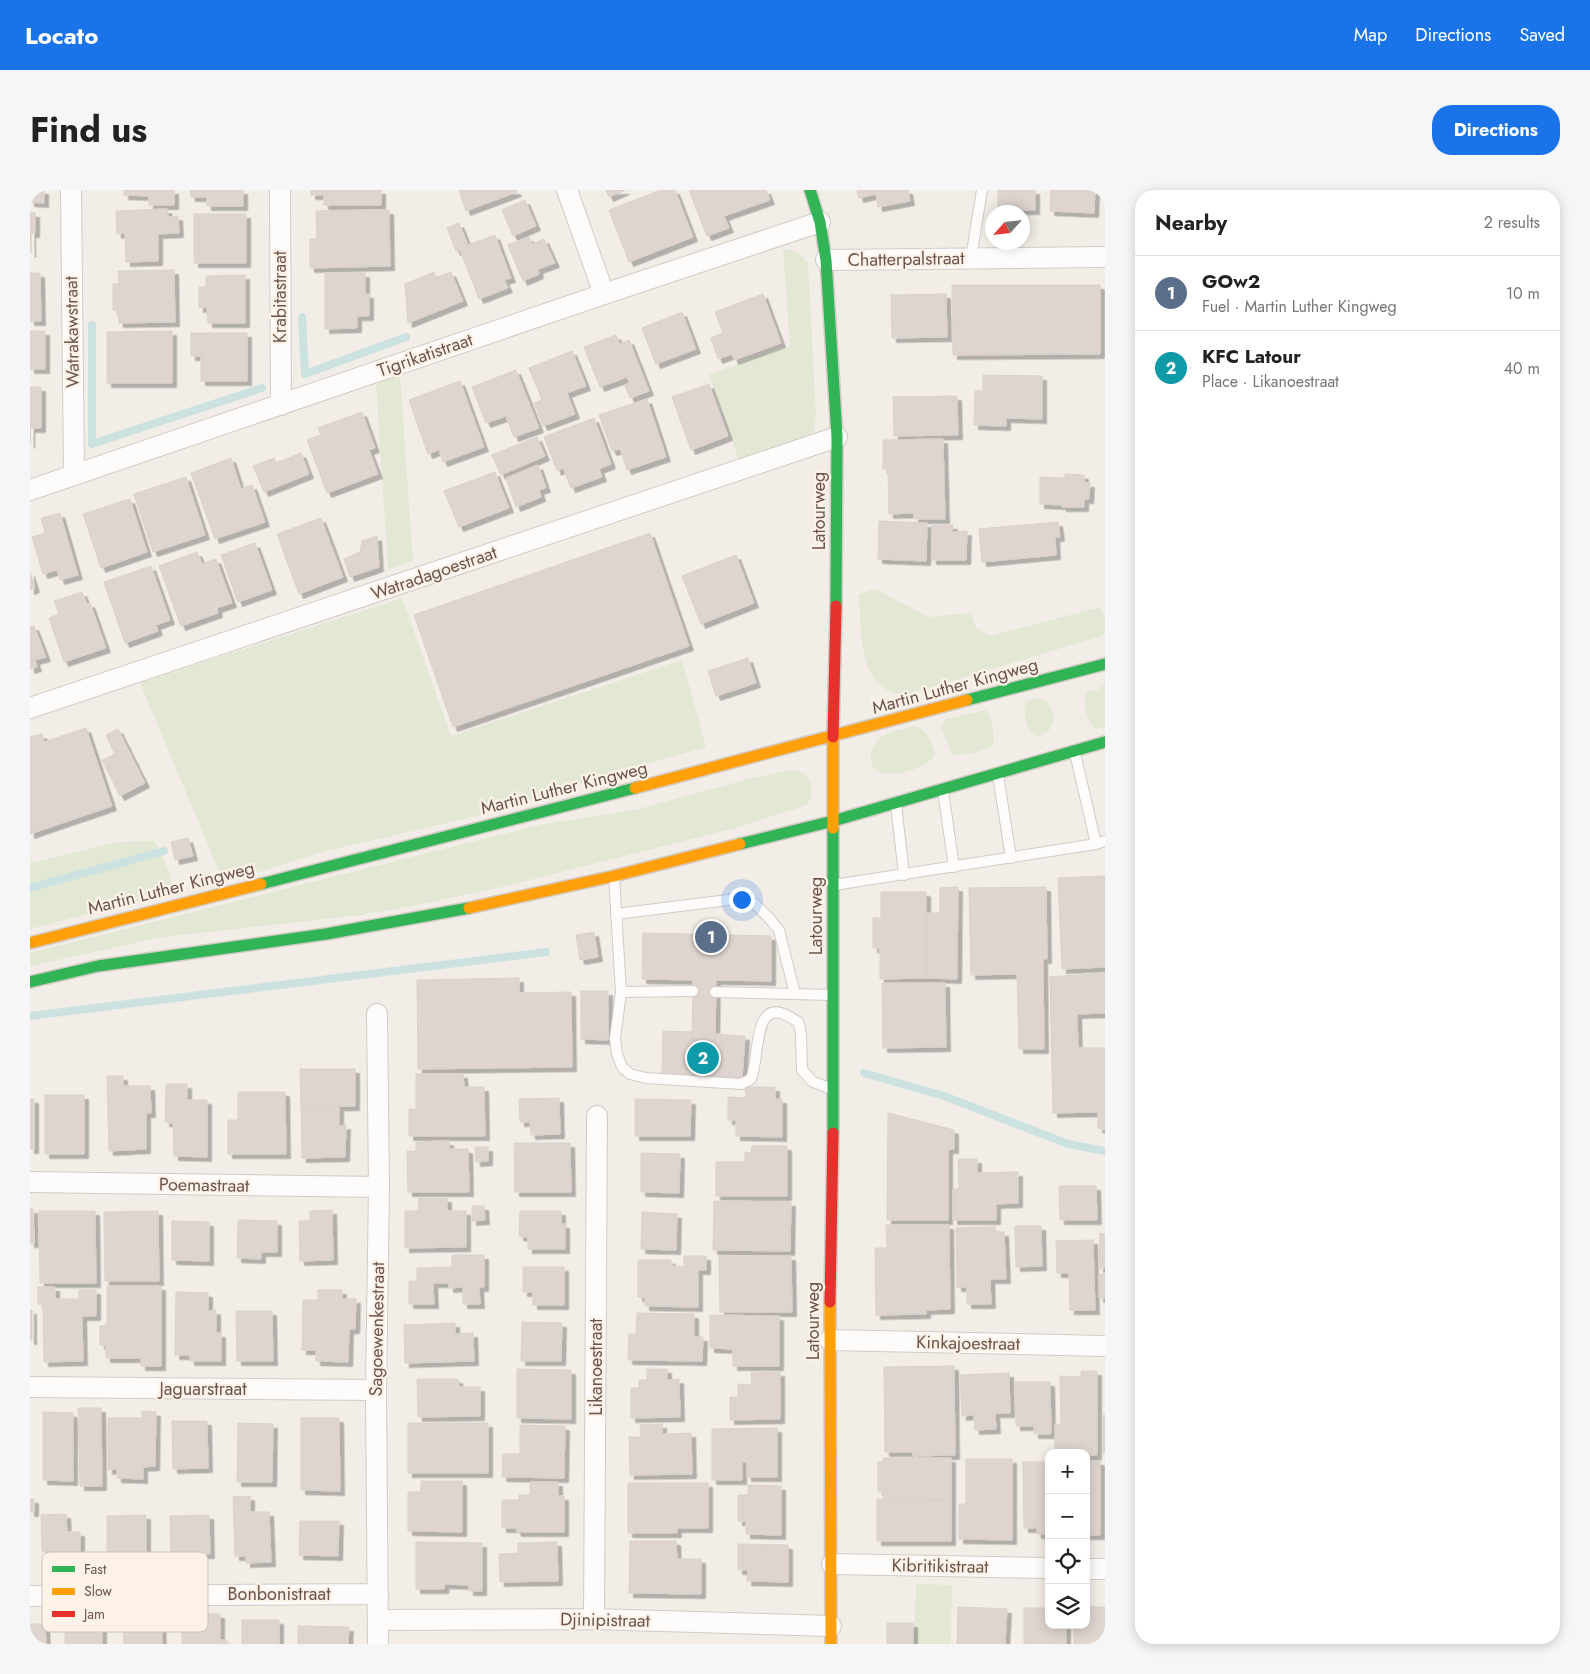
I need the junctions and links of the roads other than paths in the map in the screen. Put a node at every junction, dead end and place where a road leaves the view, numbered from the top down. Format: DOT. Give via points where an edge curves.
graph roads {
  1 [pos="71,190"];
  2 [pos="280,190"];
  3 [pos="567,190"];
  4 [pos="810,190"];
  5 [pos="982,190"];
  6 [pos="820,222"];
  7 [pos="1105,257"];
  8 [pos="971,258"];
  9 [pos="826,260"];
  10 [pos="604,294"];
  11 [pos="281,405"];
  12 [pos="837,437"];
  13 [pos="74,474"];
  14 [pos="30,490"];
  15 [pos="1105,664"];
  16 [pos="30,708"];
  17 [pos="833,737"];
  18 [pos="1105,742"];
  19 [pos="1075,751"];
  20 [pos="998,773"];
  21 [pos="943,789"];
  22 [pos="896,804"];
  23 [pos="833,821"];
  24 [pos="1100,843"];
  25 [pos="1011,858"];
  26 [pos="954,867"];
  27 [pos="904,875"];
  28 [pos="614,876"];
  29 [pos="834,886"];
  30 [pos="616,914"];
  31 [pos="30,943"];
  32 [pos="30,982"];
  33 [pos="621,992"];
  34 [pos="693,992"];
  35 [pos="715,992"];
  36 [pos="795,994"];
  37 [pos="834,995"];
  38 [pos="377,1014"];
  39 [pos="833,1089"];
  40 [pos="597,1116"];
  41 [pos="30,1182"];
  42 [pos="379,1187"];
  43 [pos="830,1340"];
  44 [pos="1105,1346"];
  45 [pos="30,1387"];
  46 [pos="376,1390"];
  47 [pos="832,1564"];
  48 [pos="1045,1568"];
  49 [pos="1090,1569"];
  50 [pos="1105,1569"];
  51 [pos="378,1594"];
  52 [pos="208,1595"];
  53 [pos="594,1619"];
  54 [pos="378,1620"];
  55 [pos="831,1635"];
  56 [pos="378,1644"];
  1 -- 13 [label="street, Watrakawstraat"];
  2 -- 11 [label="street, Krabitastraat"];
  3 -- 10 [label="street"];
  4 -- 6 [label="main road, Latourweg"];
  5 -- 8 [label="lane"];
  6 -- 9 [label="main road, Latourweg"];
  6 -- 10 [label="street, Tigrikatistraat"];
  7 -- 8 [label="street, Chatterpalstraat"];
  8 -- 9 [label="street, Chatterpalstraat"];
  9 -- 12 [label="main road, Latourweg"];
  10 -- 11 [label="street, Tigrikatistraat"];
  11 -- 13 [label="street, Tigrikatistraat"];
  12 -- 16 [label="street, Watradagoestraat"];
  12 -- 17 [label="main road, Latourweg"];
  13 -- 14 [label="street, Tigrikatistraat"];
  15 -- 17 [label="main road, Martin Luther Kingweg"];
  17 -- 23 [label="main road, Latourweg"];
  17 -- 31 [label="main road, Martin Luther Kingweg"];
  18 -- 19 [label="main road"];
  19 -- 20 [label="main road"];
  19 -- 24 [label="lane"];
  20 -- 21 [label="main road"];
  20 -- 25 [label="lane"];
  21 -- 22 [label="main road"];
  21 -- 26 [label="lane"];
  22 -- 23 [label="main road"];
  22 -- 27 [label="lane"];
  23 -- 28 [label="main road"];
  23 -- 29 [label="main road, Latourweg"];
  24 -- 25 [label="lane"];
  25 -- 26 [label="lane"];
  26 -- 27 [label="lane"];
  27 -- 29 [label="lane"];
  28 -- 30 [label="lane"];
  28 -- 32 [label="main road" via="476,907 326,934 98,966"];
  29 -- 37 [label="main road, Latourweg"];
  30 -- 33 [label="lane"];
  30 -- 36 [label="lane" via="744,898 755,904 779,930"];
  33 -- 34 [label="lane"];
  33 -- 39 [label="lane" via="615,1039 622,1067 630,1074 646,1078 741,1084 751,1079 755,1069 759,1026 776,1012 788,1015 799,1024 802,1070 813,1082"];
  35 -- 36 [label="lane"];
  36 -- 37 [label="lane"];
  37 -- 39 [label="main road, Latourweg"];
  38 -- 42 [label="street, Sagoewenkestraat"];
  39 -- 43 [label="main road, Latourweg"];
  40 -- 53 [label="street, Likanoestraat"];
  41 -- 42 [label="street, Poemastraat"];
  42 -- 46 [label="street, Sagoewenkestraat"];
  43 -- 44 [label="street, Kinkajoestraat"];
  43 -- 47 [label="main road, Latourweg"];
  45 -- 46 [label="street, Jaguarstraat"];
  46 -- 51 [label="street, Sagoewenkestraat"];
  47 -- 48 [label="street, Kibritikistraat"];
  47 -- 55 [label="main road, Latourweg"];
  49 -- 50 [label="street"];
  51 -- 52 [label="street, Bonbonistraat"];
  51 -- 54 [label="street, Sagoewenkestraat"];
  53 -- 54 [label="street, Djinipistraat"];
  53 -- 55 [label="street, Djinipistraat"];
  54 -- 56 [label="street, Sagoewenkestraat"];
}
